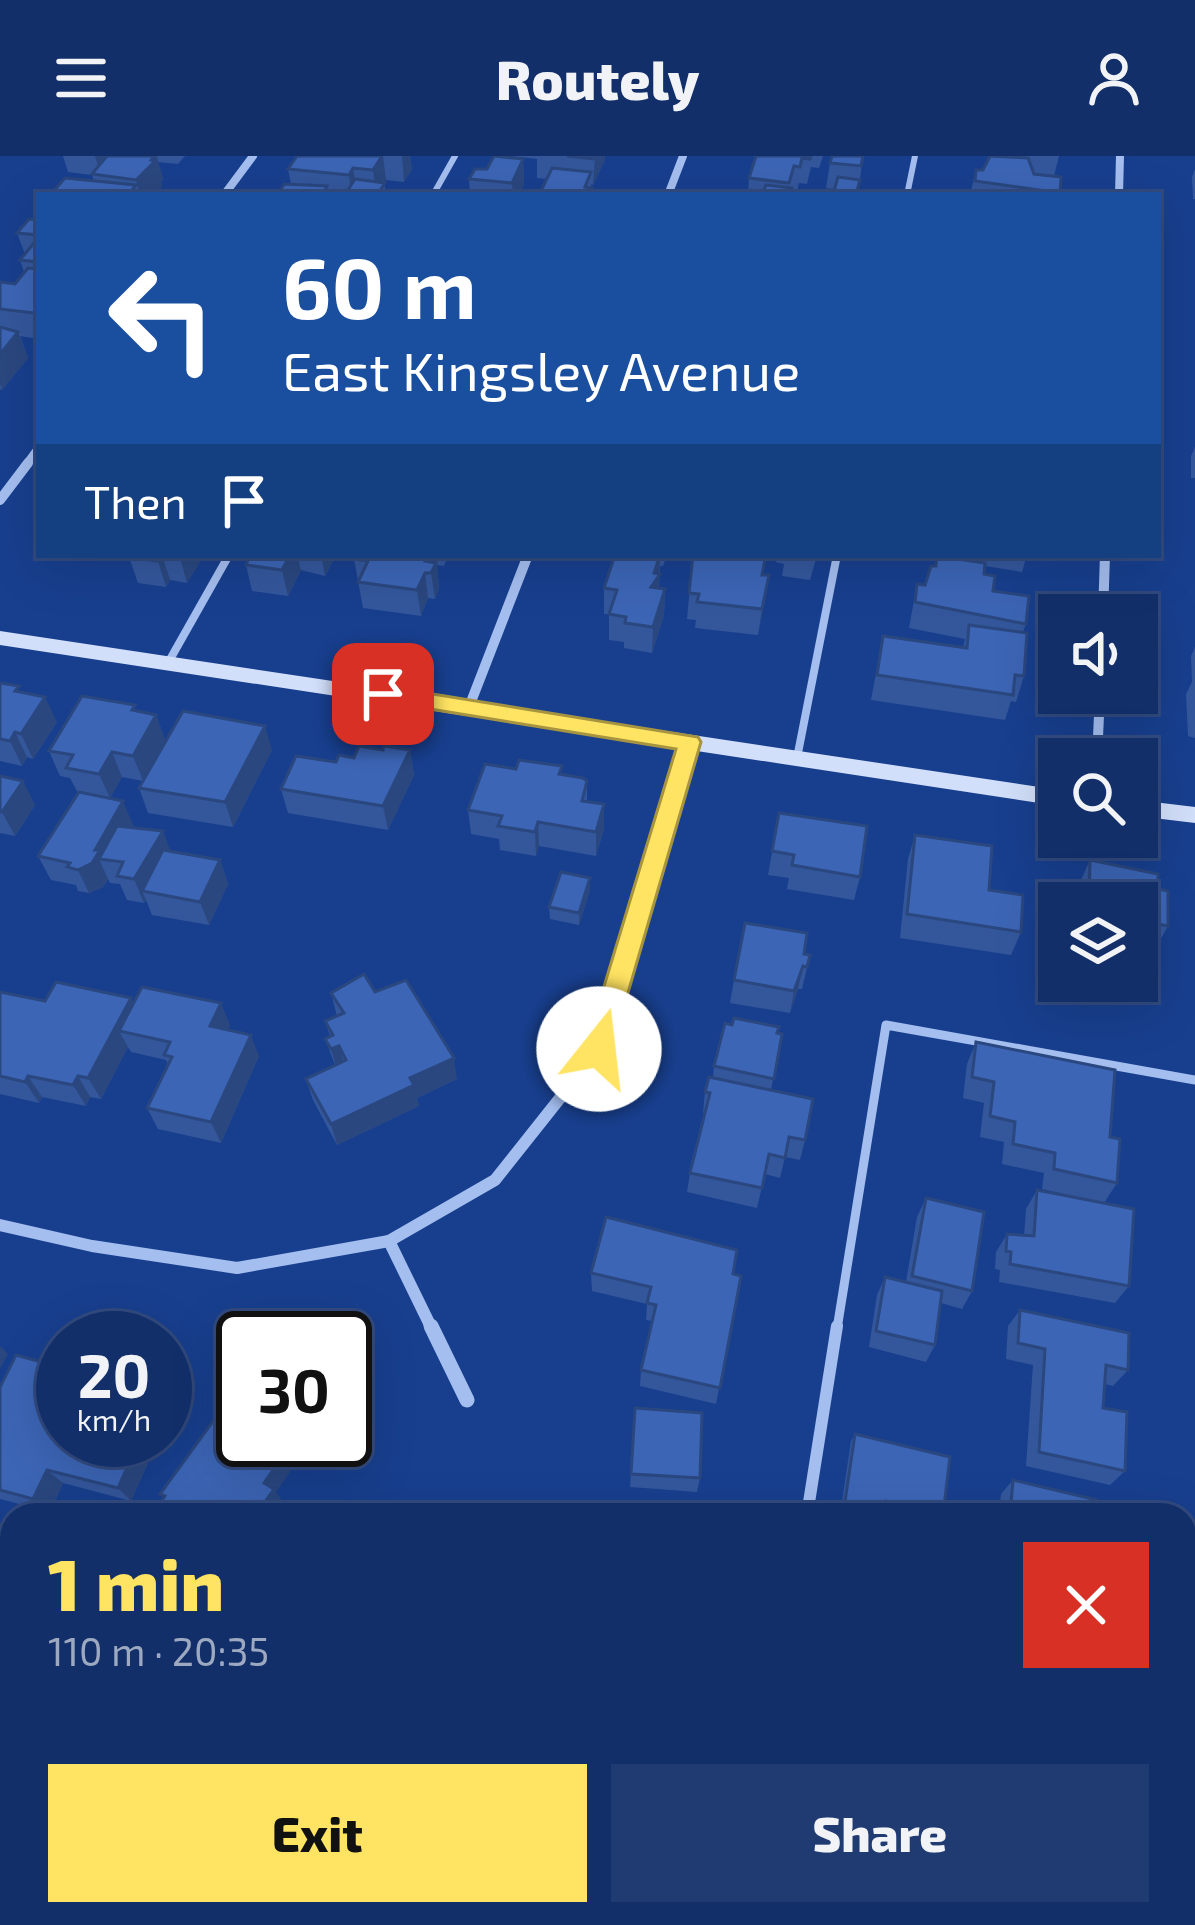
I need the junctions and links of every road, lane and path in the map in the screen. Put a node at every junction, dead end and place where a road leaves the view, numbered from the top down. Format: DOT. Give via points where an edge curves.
graph roads {
  1 [pos="253,156"];
  2 [pos="454,156"];
  3 [pos="683,156"];
  4 [pos="915,156"];
  5 [pos="1120,156"];
  6 [pos="226,192"];
  7 [pos="435,192"];
  8 [pos="669,192"];
  9 [pos="909,192"];
  10 [pos="1119,192"];
  11 [pos="36,451"];
  12 [pos="0,500"];
  13 [pos="227,558"];
  14 [pos="527,558"];
  15 [pos="836,558"];
  16 [pos="1105,558"];
  17 [pos="1104,594"];
  18 [pos="0,638"];
  19 [pos="168,662"];
  20 [pos="469,706"];
  21 [pos="690,742"];
  22 [pos="797,758"];
  23 [pos="1038,795"];
  24 [pos="1158,811"];
  25 [pos="1195,815"];
  26 [pos="1195,1080"];
  27 [pos="0,1225"];
  28 [pos="389,1241"];
  29 [pos="467,1400"];
  30 [pos="809,1503"];
  1 -- 6 [label="street"];
  2 -- 7 [label="lane"];
  3 -- 8 [label="street"];
  4 -- 9 [label="lane"];
  5 -- 10 [label="street"];
  11 -- 12 [label="street"];
  13 -- 19 [label="lane"];
  14 -- 20 [label="street"];
  15 -- 22 [label="lane"];
  16 -- 17 [label="street"];
  18 -- 19 [label="street"];
  19 -- 20 [label="street"];
  20 -- 21 [label="street"];
  21 -- 22 [label="street"];
  21 -- 28 [label="street" via="599,1049 495,1180"];
  22 -- 23 [label="street"];
  24 -- 25 [label="street"];
  26 -- 30 [label="lane" via="886,1025"];
  27 -- 28 [label="street" via="237,1268"];
  28 -- 29 [label="street"];
}
